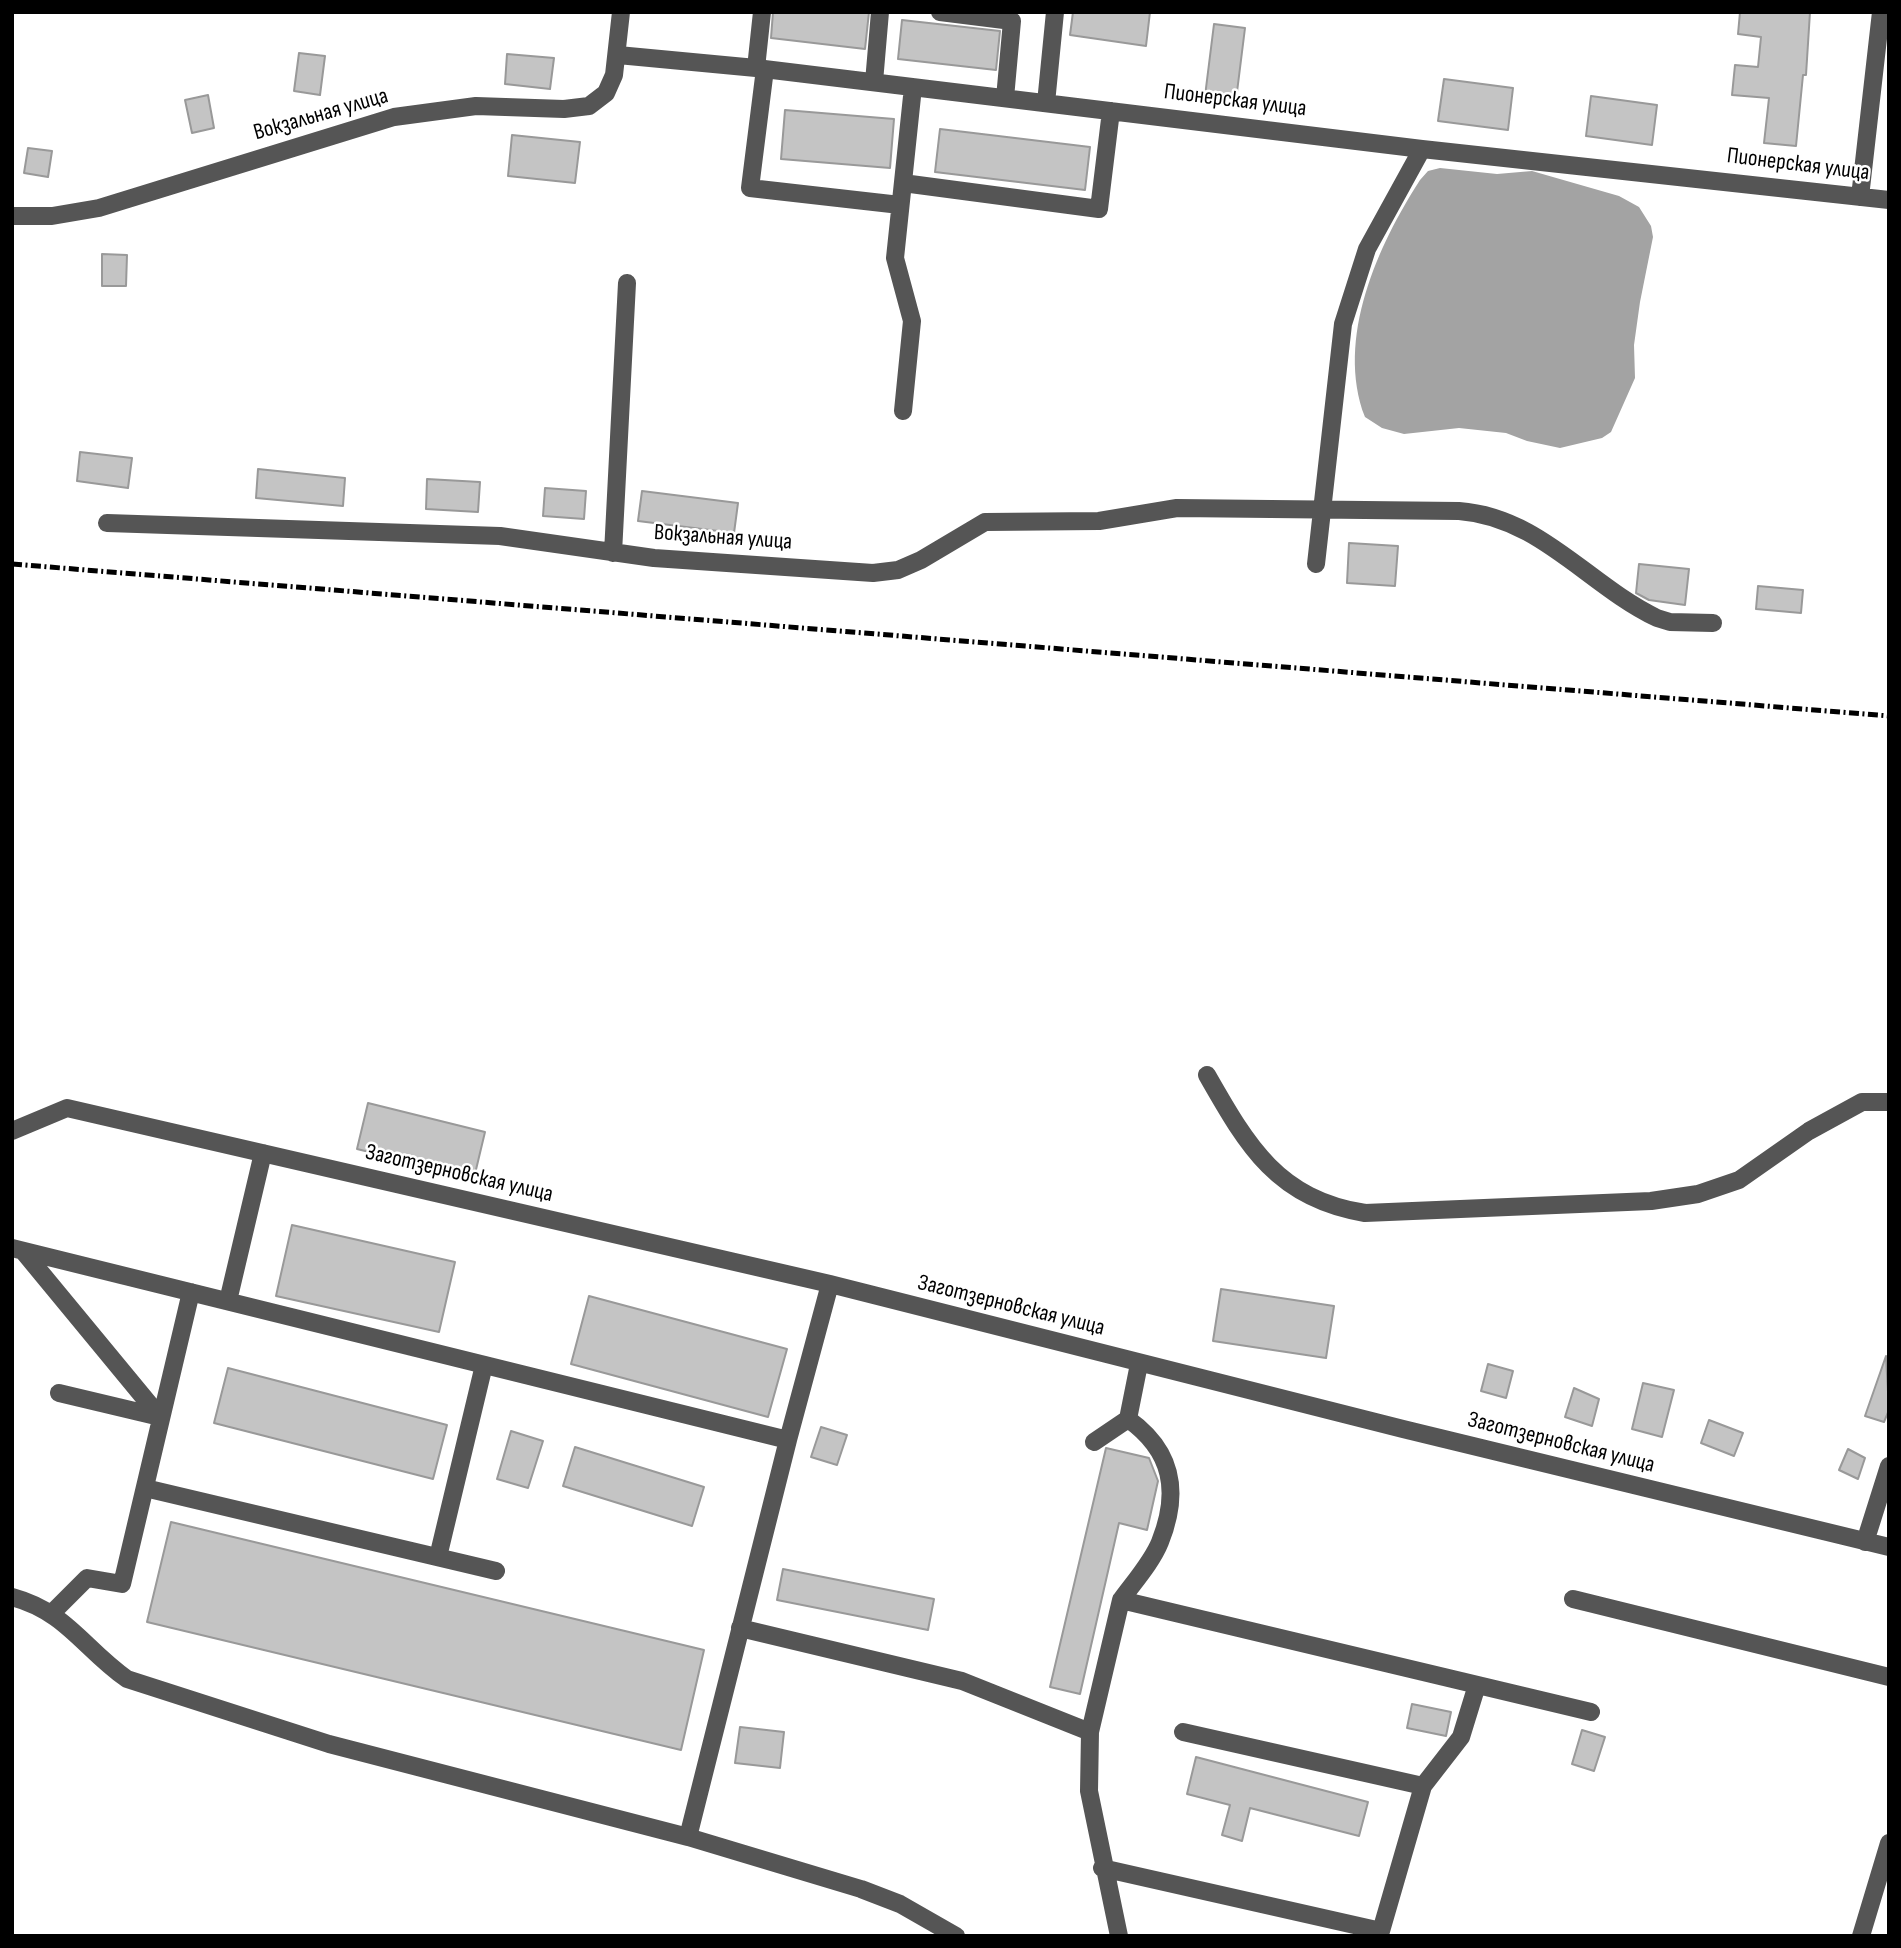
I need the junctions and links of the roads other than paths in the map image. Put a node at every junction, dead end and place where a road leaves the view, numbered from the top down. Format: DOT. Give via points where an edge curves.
graph roads {
  1 [pos="621,12"];
  2 [pos="762,12"];
  3 [pos="880,12"];
  4 [pos="940,12"];
  5 [pos="1055,12"];
  6 [pos="1879,14"];
  7 [pos="618,55"];
  8 [pos="761,68"];
  9 [pos="874,82"];
  10 [pos="913,87"];
  11 [pos="1005,98"];
  12 [pos="1046,103"];
  13 [pos="1111,111"];
  14 [pos="1422,149"];
  15 [pos="902,183"];
  16 [pos="1860,197"];
  17 [pos="1889,200"];
  18 [pos="900,205"];
  19 [pos="12,216"];
  20 [pos="627,283"];
  21 [pos="903,411"];
  22 [pos="1322,510"];
  23 [pos="107,523"];
  24 [pos="613,553"];
  25 [pos="1316,564"];
  26 [pos="1713,623"];
  27 [pos="1207,1075"];
  28 [pos="1889,1102"];
  29 [pos="12,1131"];
  30 [pos="263,1153"];
  31 [pos="18,1249"];
  32 [pos="830,1284"];
  33 [pos="191,1292"];
  34 [pos="228,1301"];
  35 [pos="1139,1364"];
  36 [pos="484,1365"];
  37 [pos="59,1393"];
  38 [pos="160,1417"];
  39 [pos="1128,1419"];
  40 [pos="788,1440"];
  41 [pos="1094,1442"];
  42 [pos="1889,1466"];
  43 [pos="145,1488"];
  44 [pos="1865,1542"];
  45 [pos="1889,1547"];
  46 [pos="438,1558"];
  47 [pos="496,1571"];
  48 [pos="12,1597"];
  49 [pos="1573,1599"];
  50 [pos="1121,1600"];
  51 [pos="52,1612"];
  52 [pos="740,1628"];
  53 [pos="1889,1677"];
  54 [pos="1477,1685"];
  55 [pos="1591,1712"];
  56 [pos="1090,1732"];
  57 [pos="1183,1732"];
  58 [pos="1423,1786"];
  59 [pos="688,1837"];
  60 [pos="1889,1843"];
  61 [pos="1102,1868"];
  62 [pos="956,1936"];
  63 [pos="1119,1936"];
  64 [pos="1861,1936"];
  1 -- 7 [label="street"];
  2 -- 8 [label="street"];
  3 -- 9 [label="street"];
  4 -- 11 [label="street" via="1012,21"];
  5 -- 12 [label="street"];
  6 -- 16 [label="street"];
  7 -- 8 [label="street, Пионерская улица"];
  7 -- 19 [label="street, Вокзальная улица" via="606,93 589,106 476,106 394,117 100,208 52,216"];
  8 -- 9 [label="street, Пионерская улица"];
  8 -- 18 [label="street" via="750,188"];
  9 -- 10 [label="street, Пионерская улица"];
  10 -- 11 [label="street, Пионерская улица"];
  10 -- 15 [label="street"];
  11 -- 12 [label="street, Пионерская улица"];
  12 -- 13 [label="street, Пионерская улица"];
  13 -- 14 [label="street, Пионерская улица"];
  13 -- 15 [label="street" via="1099,209"];
  14 -- 16 [label="street, Пионерская улица"];
  14 -- 22 [label="street" via="1367,249 1352,289 1343,324"];
  15 -- 18 [label="street"];
  16 -- 17 [label="street, Пионерская улица"];
  18 -- 21 [label="street" via="895,258 912,321"];
  20 -- 24 [label="street"];
  22 -- 24 [label="street, Вокзальная улица" via="1177,508 1099,521 985,522 898,570 873,573"];
  22 -- 25 [label="street"];
  22 -- 26 [label="street, Вокзальная улица" via="1478,512 1514,523 1646,613 1670,622"];
  23 -- 24 [label="street, Вокзальная улица" via="500,536"];
  27 -- 28 [label="street" via="1255,1153 1298,1192 1334,1208 1365,1213 1651,1201 1698,1194 1739,1180 1809,1131 1862,1102"];
  29 -- 30 [label="street, Заготзерновская улица" via="67,1108"];
  30 -- 32 [label="street, Заготзерновская улица"];
  30 -- 34 [label="street"];
  31 -- 33 [label="street"];
  31 -- 38 [label="street"];
  32 -- 35 [label="street, Заготзерновская улица"];
  32 -- 40 [label="street"];
  33 -- 34 [label="street"];
  33 -- 38 [label="street"];
  34 -- 36 [label="street"];
  35 -- 39 [label="street"];
  35 -- 44 [label="street, Заготзерновская улица"];
  36 -- 40 [label="street"];
  36 -- 46 [label="street"];
  37 -- 38 [label="street"];
  38 -- 43 [label="street"];
  39 -- 41 [label="street"];
  39 -- 50 [label="street" via="1148,1433 1165,1459 1173,1486 1160,1543"];
  40 -- 52 [label="street"];
  42 -- 44 [label="street"];
  43 -- 46 [label="street"];
  43 -- 51 [label="street" via="122,1584 87,1578"];
  44 -- 45 [label="street, Заготзерновская улица"];
  46 -- 47 [label="street"];
  48 -- 51 [label="street"];
  49 -- 53 [label="street"];
  50 -- 54 [label="street"];
  50 -- 56 [label="street"];
  51 -- 59 [label="street" via="127,1679 329,1744"];
  52 -- 56 [label="street" via="962,1681"];
  52 -- 59 [label="street"];
  54 -- 55 [label="street"];
  54 -- 58 [label="street" via="1461,1737"];
  56 -- 61 [label="street" via="1088,1791"];
  57 -- 58 [label="street"];
  58 -- 61 [label="street" via="1381,1931"];
  59 -- 62 [label="street" via="861,1889 900,1904"];
  60 -- 64 [label="street"];
  61 -- 63 [label="street"];
}
